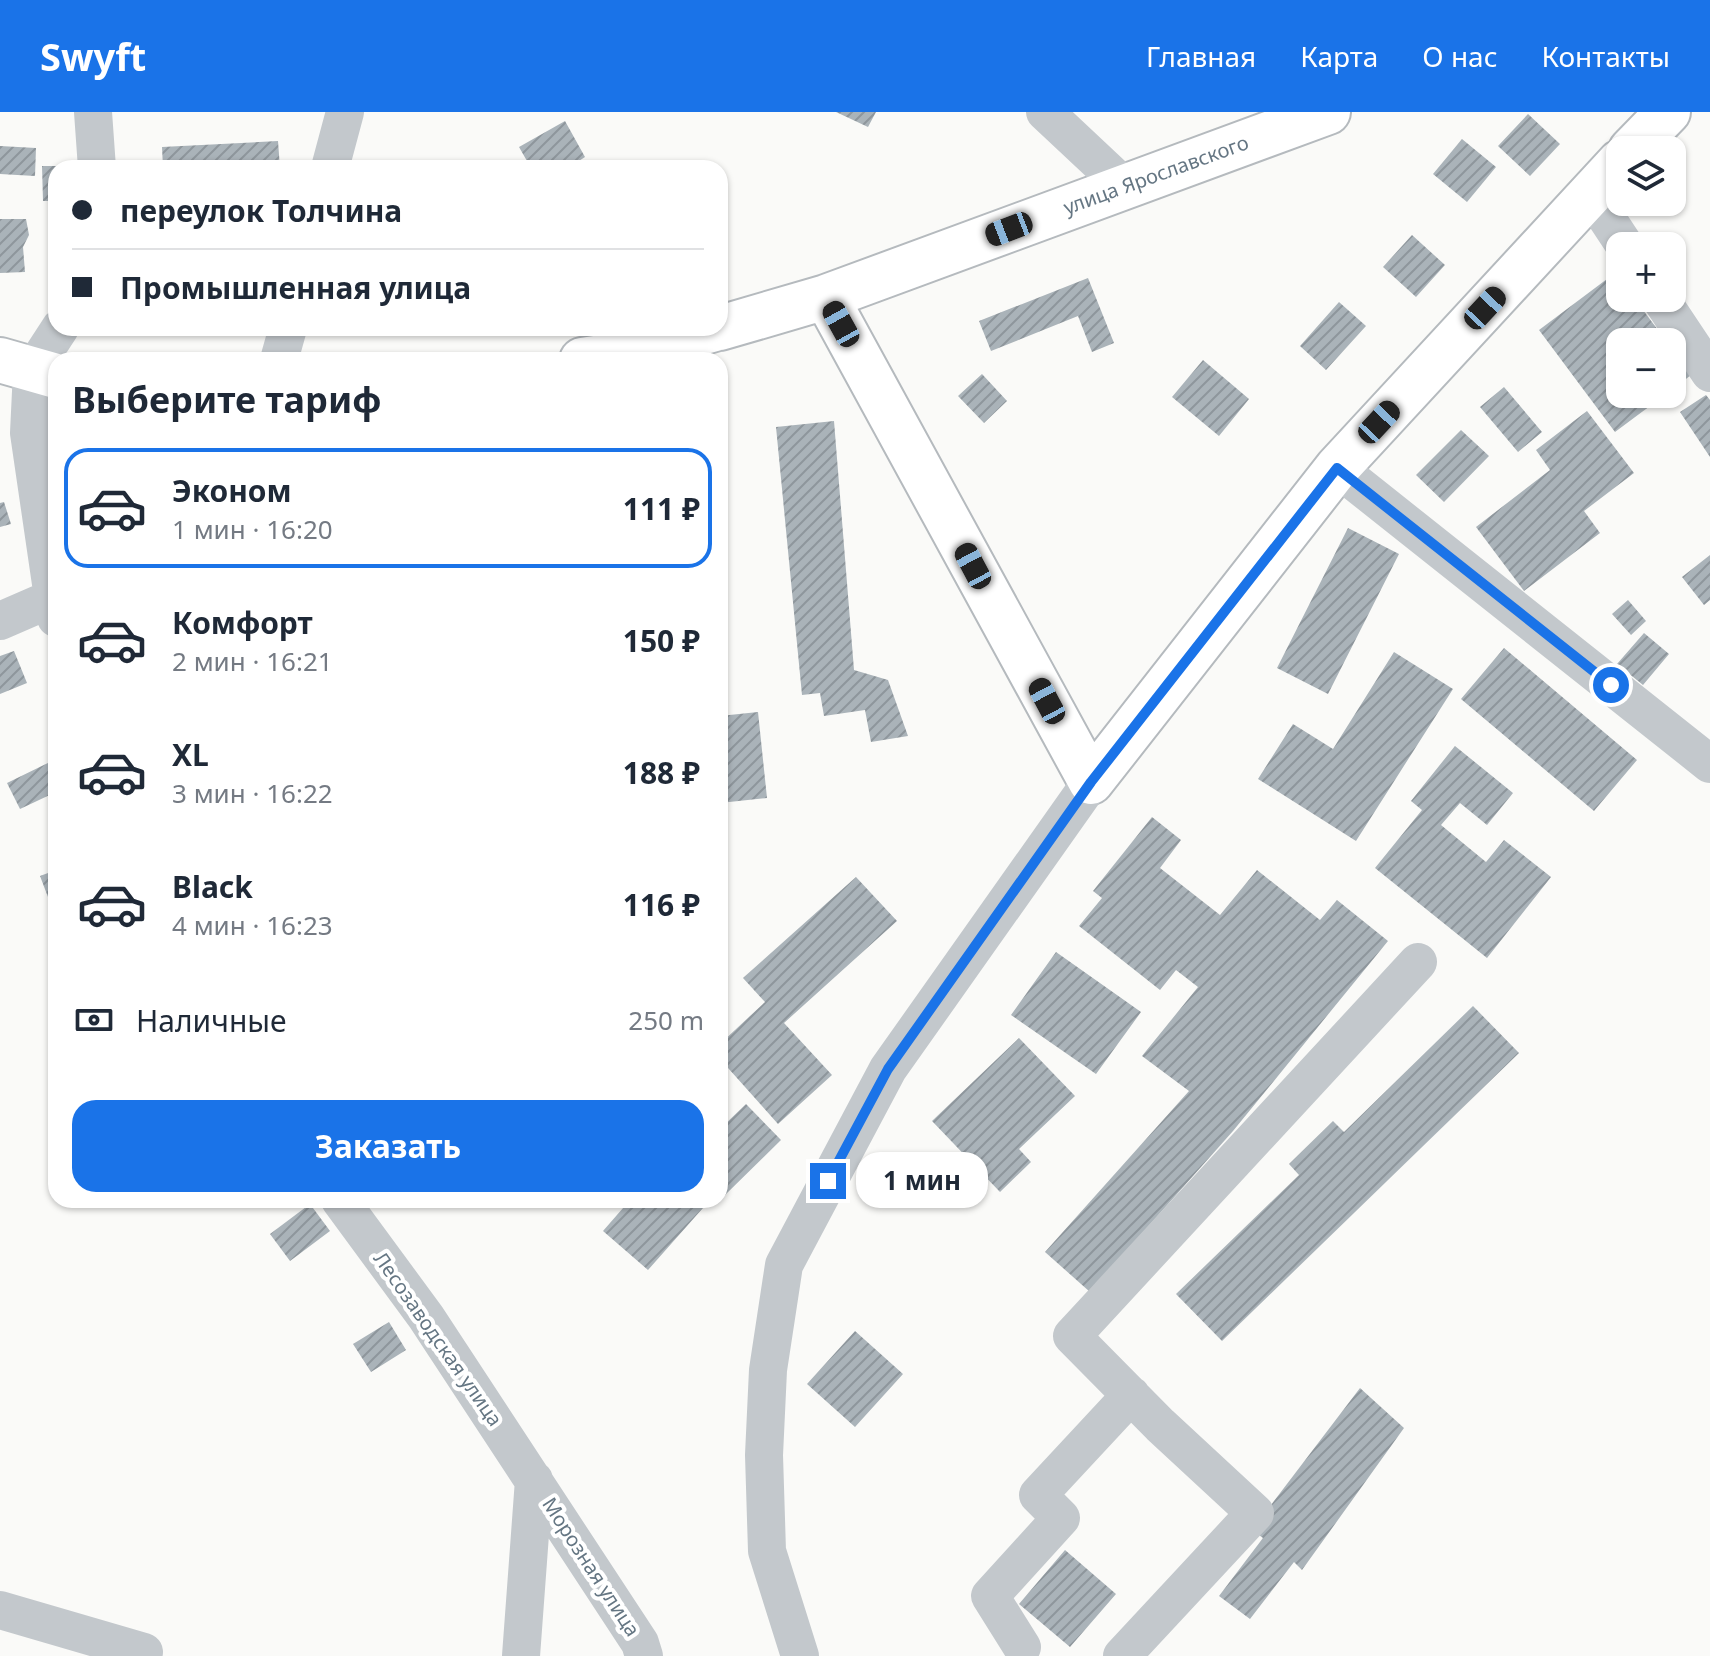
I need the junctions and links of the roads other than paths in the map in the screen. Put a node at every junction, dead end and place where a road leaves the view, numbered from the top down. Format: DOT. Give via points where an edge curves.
graph roads {
  1 [pos="93,112"];
  2 [pos="345,112"];
  3 [pos="1045,112"];
  4 [pos="1328,112"];
  5 [pos="1668,112"];
  6 [pos="1645,136"];
  7 [pos="96,160"];
  8 [pos="332,160"];
  9 [pos="1606,176"];
  10 [pos="1124,186"];
  11 [pos="1590,193"];
  12 [pos="1616,232"];
  13 [pos="826,297"];
  14 [pos="1669,312"];
  15 [pos="728,325"];
  16 [pos="54,336"];
  17 [pos="691,336"];
  18 [pos="634,352"];
  19 [pos="29,369"];
  20 [pos="1710,373"];
  21 [pos="1337,468"];
  22 [pos="48,561"];
  23 [pos="48,610"];
  24 [pos="0,621"];
  25 [pos="1710,764"];
  26 [pos="1091,782"];
  27 [pos="1418,962"];
  28 [pos="346,1208"];
  29 [pos="1131,1395"];
  30 [pos="534,1480"];
  31 [pos="0,1610"];
  32 [pos="144,1652"];
  33 [pos="1022,1653"];
  34 [pos="521,1656"];
  35 [pos="644,1656"];
  36 [pos="800,1656"];
  37 [pos="1122,1656"];
  1 -- 7 [label="street"];
  2 -- 8 [label="street"];
  3 -- 10 [label="street"];
  4 -- 10 [label="main road, улица Ярославского"];
  5 -- 6 [label="main road"];
  9 -- 11 [label="main road"];
  10 -- 13 [label="main road, улица Ярославского"];
  11 -- 12 [label="street"];
  11 -- 21 [label="main road"];
  13 -- 15 [label="main road, улица Ярославского"];
  13 -- 26 [label="main road"];
  14 -- 20 [label="street"];
  16 -- 19 [label="street"];
  17 -- 18 [label="main road, улица Ярославского"];
  19 -- 22 [label="street" via="29,433"];
  21 -- 25 [label="street"];
  21 -- 26 [label="main road"];
  23 -- 24 [label="street"];
  26 -- 36 [label="street" via="888,1069 784,1265 768,1370 767,1551"];
  27 -- 29 [label="street" via="1072,1336"];
  28 -- 30 [label="street, Лесозаводская улица"];
  29 -- 33 [label="street" via="1038,1495 1061,1518 990,1596"];
  29 -- 37 [label="street" via="1255,1513"];
  30 -- 34 [label="street"];
  30 -- 35 [label="street, Морозная улица"];
  31 -- 32 [label="street"];
}
